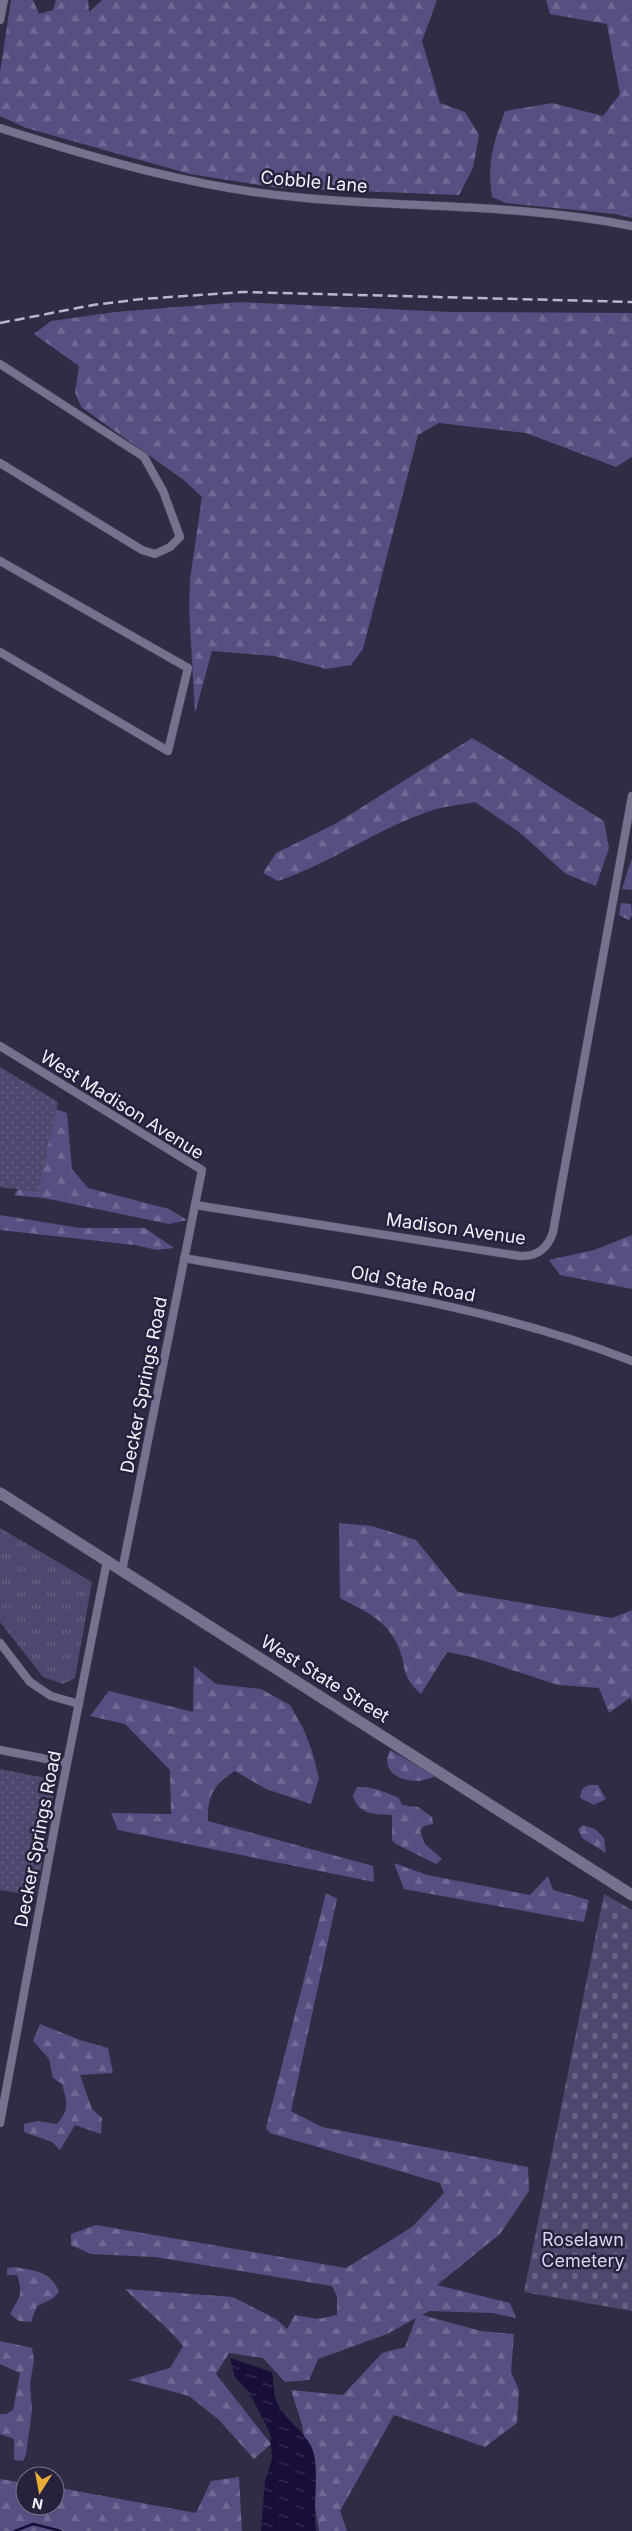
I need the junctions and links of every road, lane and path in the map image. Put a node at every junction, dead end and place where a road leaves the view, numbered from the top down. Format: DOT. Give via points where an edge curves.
graph roads {
  1 [pos="4,0"];
  2 [pos="0,20"];
  3 [pos="0,128"];
  4 [pos="632,226"];
  5 [pos="0,364"];
  6 [pos="0,463"];
  7 [pos="0,561"];
  8 [pos="0,652"];
  9 [pos="632,796"];
  10 [pos="0,1046"];
  11 [pos="194,1205"];
  12 [pos="184,1258"];
  13 [pos="632,1361"];
  14 [pos="0,1493"];
  15 [pos="107,1561"];
  16 [pos="122,1571"];
  17 [pos="0,1643"];
  18 [pos="79,1704"];
  19 [pos="0,1750"];
  20 [pos="67,1763"];
  21 [pos="632,1895"];
  22 [pos="0,2123"];
  1 -- 2 [label="street"];
  3 -- 4 [label="street, Cobble Lane" via="117,164 239,190 304,198 532,212"];
  5 -- 6 [label="street" via="144,457 163,491 180,538 155,554 142,550"];
  7 -- 8 [label="street" via="188,668 168,751"];
  9 -- 11 [label="street, Madison Avenue" via="553,1232 545,1247 533,1255 520,1256"];
  10 -- 11 [label="street, West Madison Avenue" via="202,1170"];
  11 -- 12 [label="street, Decker Springs Road"];
  12 -- 13 [label="street, Old State Road" via="484,1313 562,1335"];
  12 -- 16 [label="street, Decker Springs Road"];
  14 -- 15 [label="street, West State Street"];
  15 -- 16 [label="street, West State Street"];
  15 -- 18 [label="street, Decker Springs Road"];
  16 -- 21 [label="street, West State Street"];
  17 -- 18 [label="street" via="20,1672 35,1686 51,1696"];
  18 -- 20 [label="street, Decker Springs Road"];
  19 -- 20 [label="street"];
  20 -- 22 [label="street, Decker Springs Road"];
}
